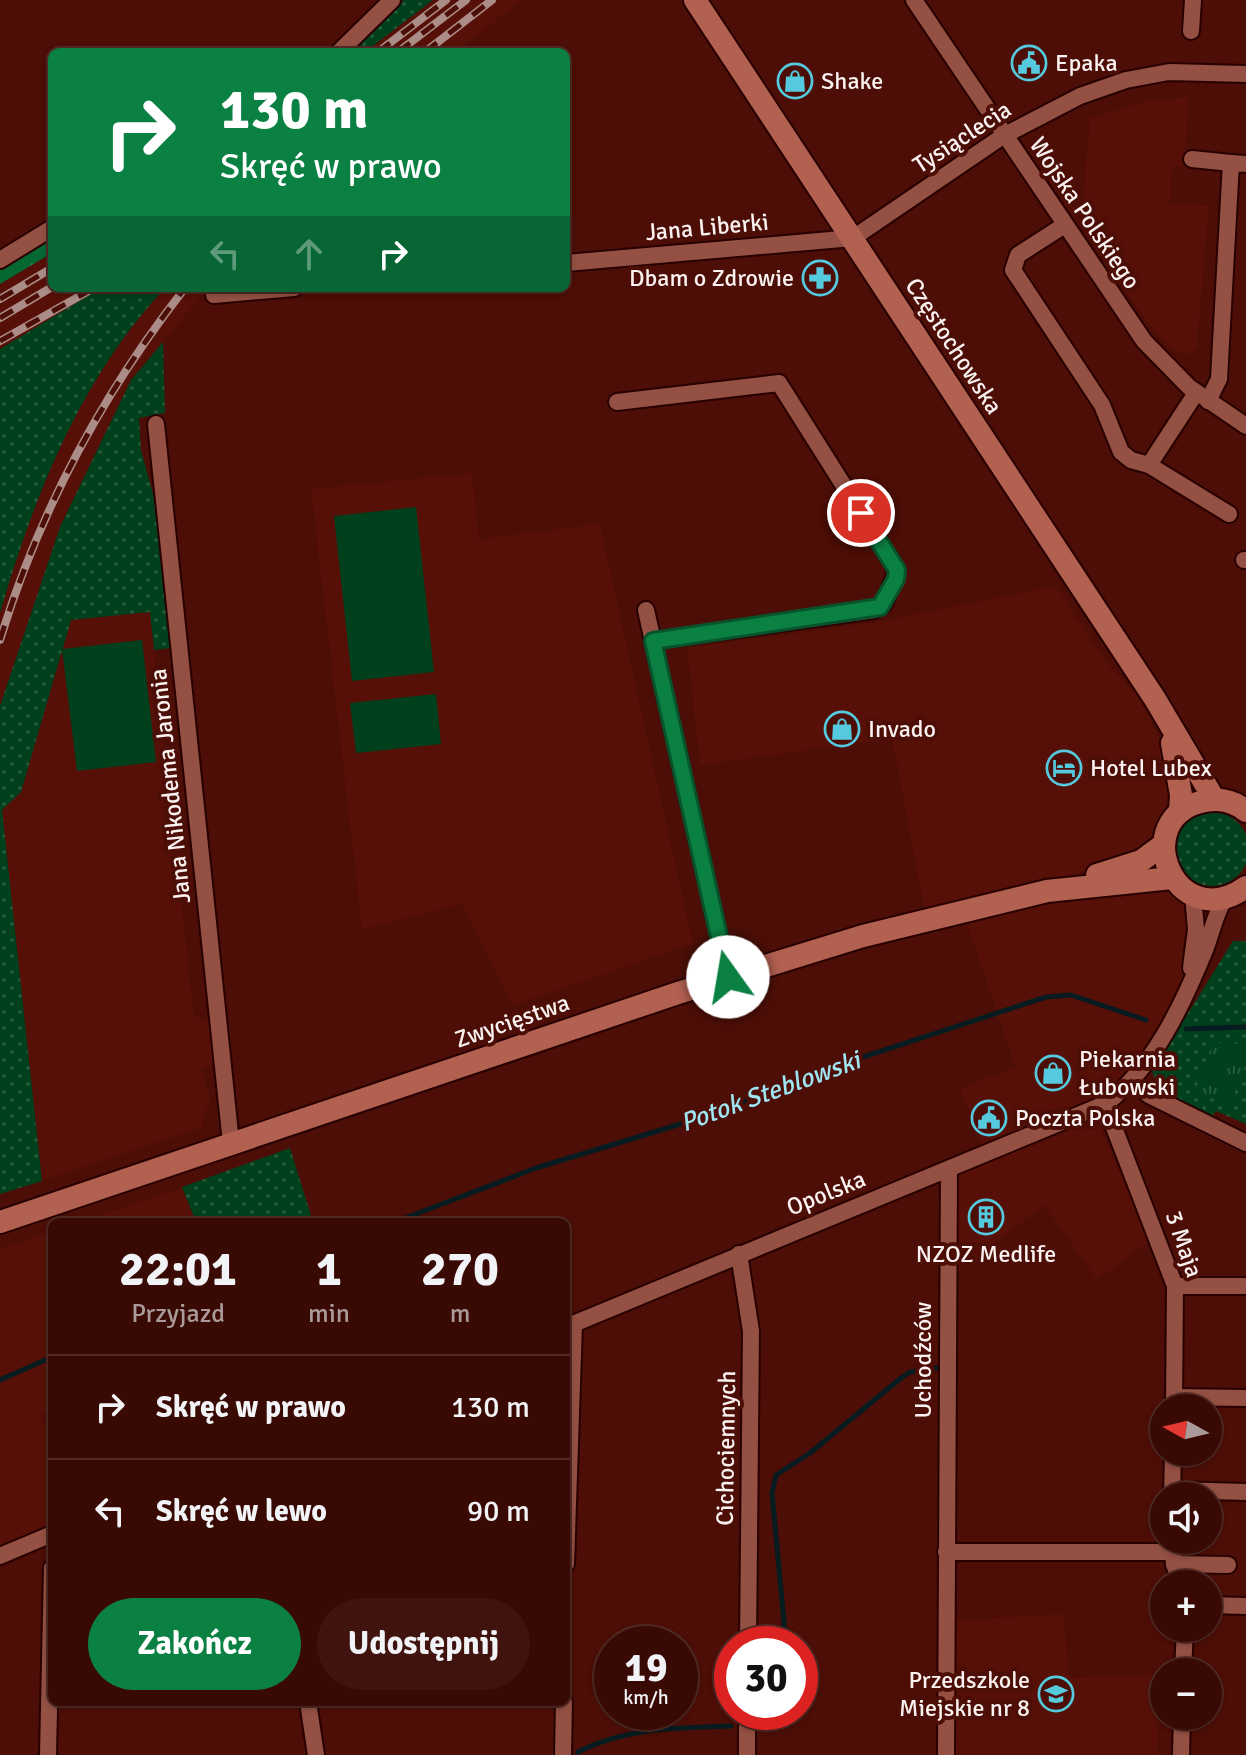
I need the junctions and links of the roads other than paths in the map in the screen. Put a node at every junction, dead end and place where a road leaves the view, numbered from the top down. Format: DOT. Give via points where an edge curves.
graph roads {
  1 [pos="392,0"];
  2 [pos="695,0"];
  3 [pos="914,0"];
  4 [pos="1193,0"];
  5 [pos="1191,31"];
  6 [pos="343,48"];
  7 [pos="1246,74"];
  8 [pos="1003,136"];
  9 [pos="1192,159"];
  10 [pos="1239,164"];
  11 [pos="1063,226"];
  12 [pos="48,230"];
  13 [pos="853,238"];
  14 [pos="0,260"];
  15 [pos="570,263"];
  16 [pos="248,292"];
  17 [pos="214,295"];
  18 [pos="1202,397"];
  19 [pos="617,402"];
  20 [pos="156,424"];
  21 [pos="1246,426"];
  22 [pos="1149,465"];
  23 [pos="1229,514"];
  24 [pos="646,610"];
  25 [pos="653,641"];
  26 [pos="1168,723"];
  27 [pos="1214,799"];
  28 [pos="1246,811"];
  29 [pos="1180,812"];
  30 [pos="1164,844"];
  31 [pos="1172,878"];
  32 [pos="1047,891"];
  33 [pos="1193,895"];
  34 [pos="1238,895"];
  35 [pos="728,977"];
  36 [pos="1187,985"];
  37 [pos="1132,1081"];
  38 [pos="1105,1104"];
  39 [pos="231,1143"];
  40 [pos="1246,1143"];
  41 [pos="949,1169"];
  42 [pos="0,1222"];
  43 [pos="739,1254"];
  44 [pos="1175,1286"];
  45 [pos="1246,1286"];
  46 [pos="570,1326"];
  47 [pos="1174,1394"];
  48 [pos="1246,1398"];
  49 [pos="1222,1399"];
  50 [pos="1222,1492"];
  51 [pos="1246,1492"];
  52 [pos="48,1536"];
  53 [pos="946,1552"];
  54 [pos="1150,1552"];
  55 [pos="1181,1554"];
  56 [pos="0,1556"];
  57 [pos="1228,1565"];
  58 [pos="1222,1605"];
  59 [pos="1246,1606"];
  60 [pos="748,1626"];
  61 [pos="49,1706"];
  62 [pos="309,1706"];
  63 [pos="564,1706"];
  64 [pos="747,1730"];
  65 [pos="1182,1730"];
  66 [pos="48,1755"];
  67 [pos="316,1755"];
  68 [pos="563,1755"];
  69 [pos="747,1755"];
  70 [pos="946,1755"];
  71 [pos="1181,1755"];
  1 -- 6 [label="street"];
  2 -- 13 [label="street, Częstochowska"];
  3 -- 8 [label="street, Wojska Polskiego"];
  4 -- 5 [label="street"];
  7 -- 8 [label="street, Tysiąclecia" via="1169,72 1126,80 1059,104"];
  8 -- 11 [label="street, Wojska Polskiego"];
  8 -- 13 [label="street, Tysiąclecia"];
  9 -- 10 [label="street"];
  10 -- 18 [label="street" via="1219,379"];
  11 -- 18 [label="street, Wojska Polskiego" via="1144,341"];
  11 -- 22 [label="street" via="1018,255 1013,270 1102,405 1121,452"];
  12 -- 14 [label="street"];
  13 -- 15 [label="street, Jana Liberki"];
  13 -- 26 [label="street, Częstochowska"];
  16 -- 17 [label="street"];
  18 -- 21 [label="street, Wojska Polskiego"];
  18 -- 22 [label="street"];
  19 -- 25 [label="street" via="779,383 897,570 884,604 874,610"];
  20 -- 39 [label="street, Jana Nikodema Jaronia"];
  22 -- 23 [label="street"];
  24 -- 25 [label="street"];
  25 -- 35 [label="street"];
  26 -- 27 [label="street, Częstochowska"];
  26 -- 29 [label="street, Częstochowska"];
  27 -- 28 [label="street"];
  27 -- 29 [label="street"];
  29 -- 30 [label="street"];
  30 -- 31 [label="street"];
  30 -- 32 [label="street, Zwycięstwa" via="1141,861"];
  31 -- 32 [label="street, Zwycięstwa"];
  31 -- 33 [label="street"];
  32 -- 35 [label="street, Zwycięstwa" via="863,936"];
  33 -- 34 [label="street"];
  33 -- 36 [label="street" via="1196,929"];
  34 -- 36 [label="street"];
  35 -- 39 [label="street, Zwycięstwa"];
  36 -- 37 [label="street" via="1161,1039"];
  37 -- 38 [label="street"];
  37 -- 40 [label="street" via="1149,1095"];
  38 -- 41 [label="street, Opolska"];
  38 -- 44 [label="street, 3 Maja"];
  39 -- 42 [label="street, Zwycięstwa"];
  41 -- 43 [label="street, Opolska"];
  41 -- 53 [label="street, Uchodźców"];
  43 -- 46 [label="street, Opolska"];
  43 -- 60 [label="street, Cichociemnych" via="751,1331"];
  44 -- 45 [label="street"];
  44 -- 47 [label="street, 3 Maja"];
  48 -- 49 [label="street"];
  50 -- 51 [label="street"];
  52 -- 56 [label="street"];
  53 -- 54 [label="street"];
  53 -- 70 [label="street, Uchodźców"];
  55 -- 57 [label="street"];
  58 -- 59 [label="street"];
  61 -- 66 [label="street"];
  62 -- 67 [label="street"];
  63 -- 68 [label="street"];
  64 -- 69 [label="street"];
  65 -- 71 [label="street"];
}
